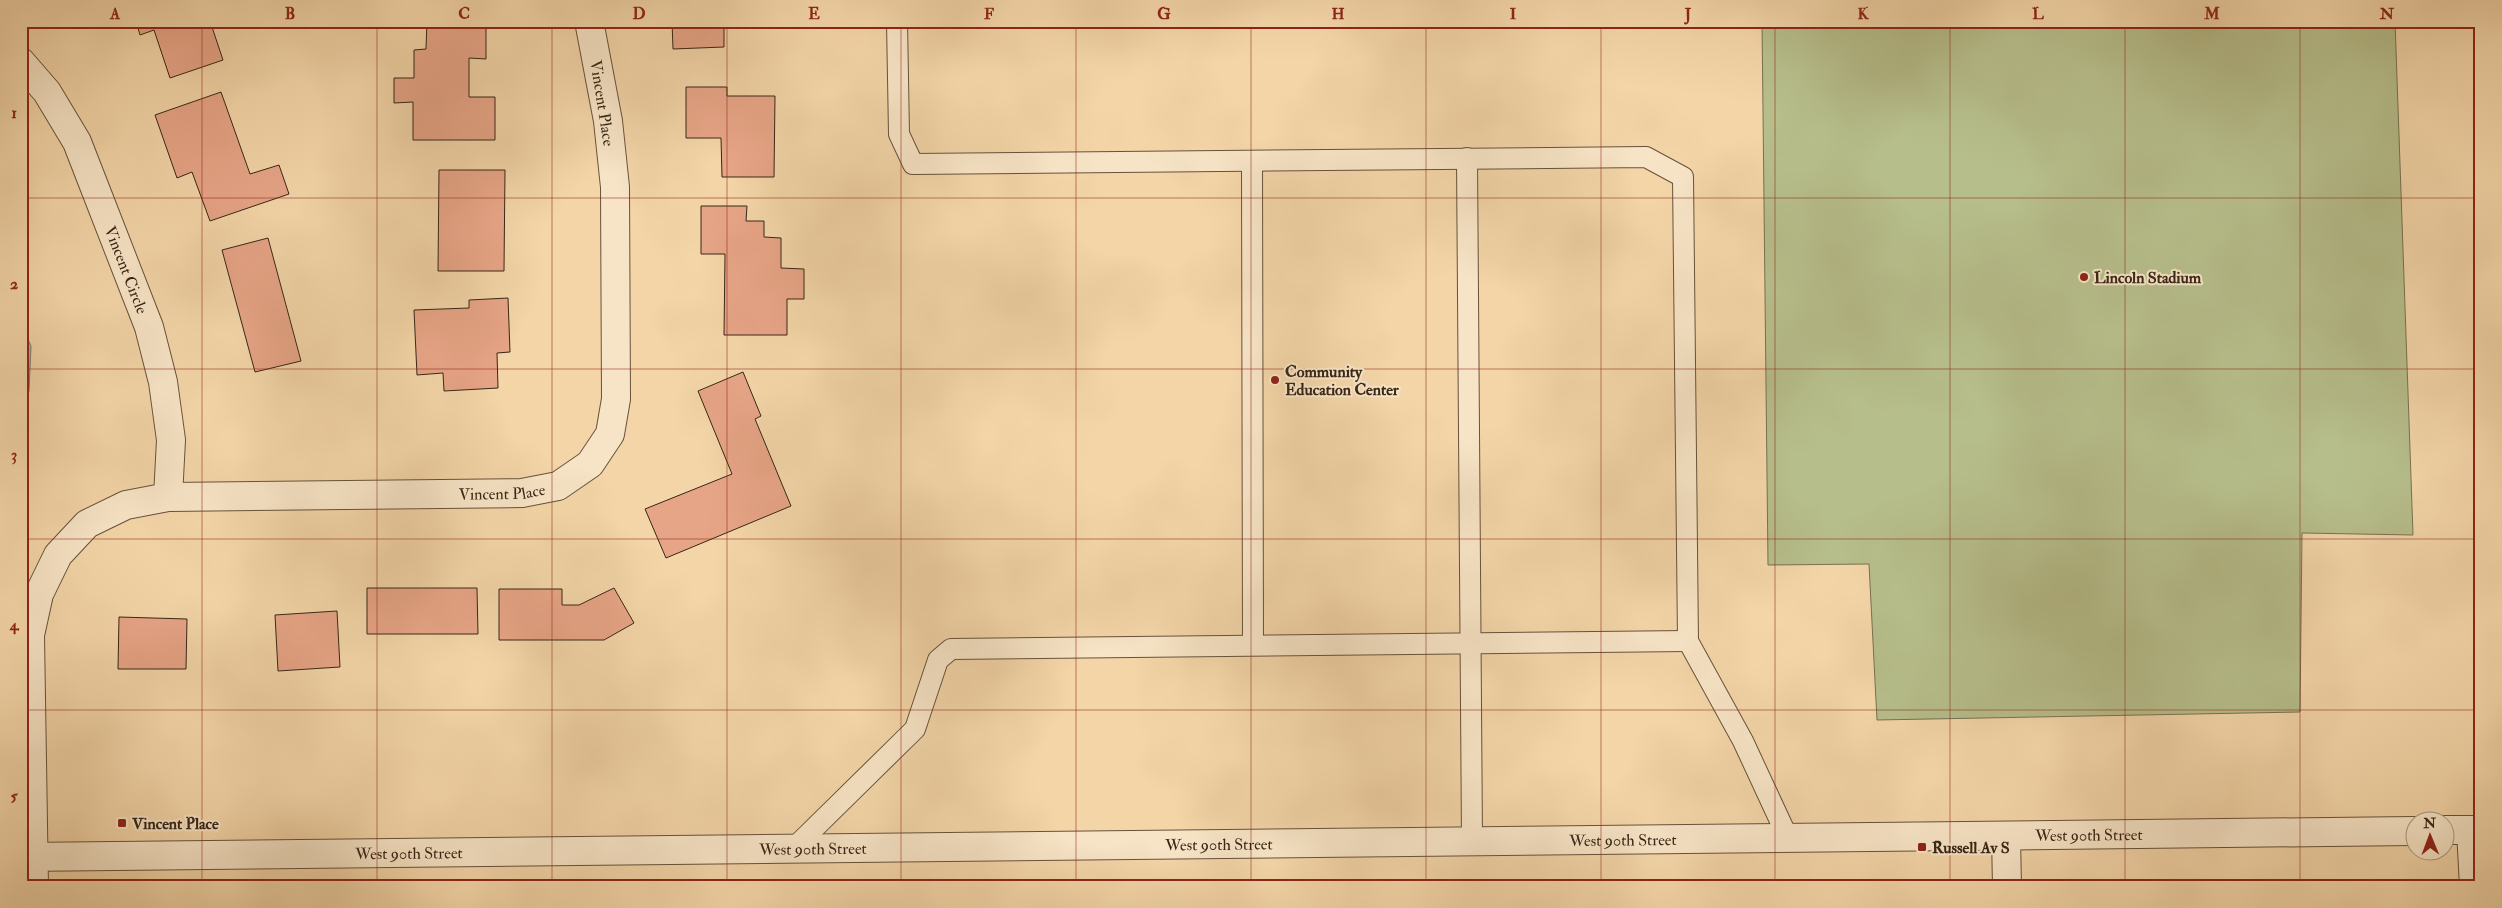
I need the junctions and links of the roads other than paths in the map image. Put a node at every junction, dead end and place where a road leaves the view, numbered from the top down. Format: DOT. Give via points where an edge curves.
graph roads {
  1 [pos="589,21"];
  2 [pos="897,21"];
  3 [pos="21,62"];
  4 [pos="1467,158"];
  5 [pos="1252,161"];
  6 [pos="168,497"];
  7 [pos="1688,641"];
  8 [pos="1471,642"];
  9 [pos="1253,645"];
  10 [pos="2464,830"];
  11 [pos="2404,831"];
  12 [pos="2006,836"];
  13 [pos="1788,838"];
  14 [pos="1472,841"];
  15 [pos="794,848"];
  16 [pos="28,857"];
  17 [pos="34,887"];
  18 [pos="2007,887"];
  19 [pos="2470,887"];
  1 -- 6 [label="street, Vincent Place" via="608,121 615,187 616,399 610,434 590,464 558,486 522,493"];
  2 -- 5 [label="lane" via="899,134 913,164"];
  3 -- 6 [label="street, Vincent Circle" via="47,92 77,142 149,327 163,382 171,440"];
  4 -- 5 [label="lane"];
  4 -- 7 [label="lane" via="1646,157 1683,177"];
  4 -- 8 [label="lane"];
  5 -- 9 [label="lane"];
  6 -- 16 [label="street, Vincent Place" via="126,505 87,524 58,554 39,594 30,635"];
  7 -- 8 [label="lane"];
  7 -- 13 [label="lane" via="1743,741"];
  8 -- 9 [label="lane"];
  8 -- 14 [label="lane"];
  9 -- 15 [label="lane" via="951,649 938,660 915,729"];
  10 -- 19 [label="lane"];
  11 -- 12 [label="street, West 90th Street"];
  12 -- 13 [label="street, West 90th Street"];
  12 -- 18 [label="street"];
  13 -- 14 [label="street, West 90th Street"];
  14 -- 15 [label="street, West 90th Street"];
  15 -- 16 [label="street, West 90th Street"];
  16 -- 17 [label="street, Vincent Place"];
}
